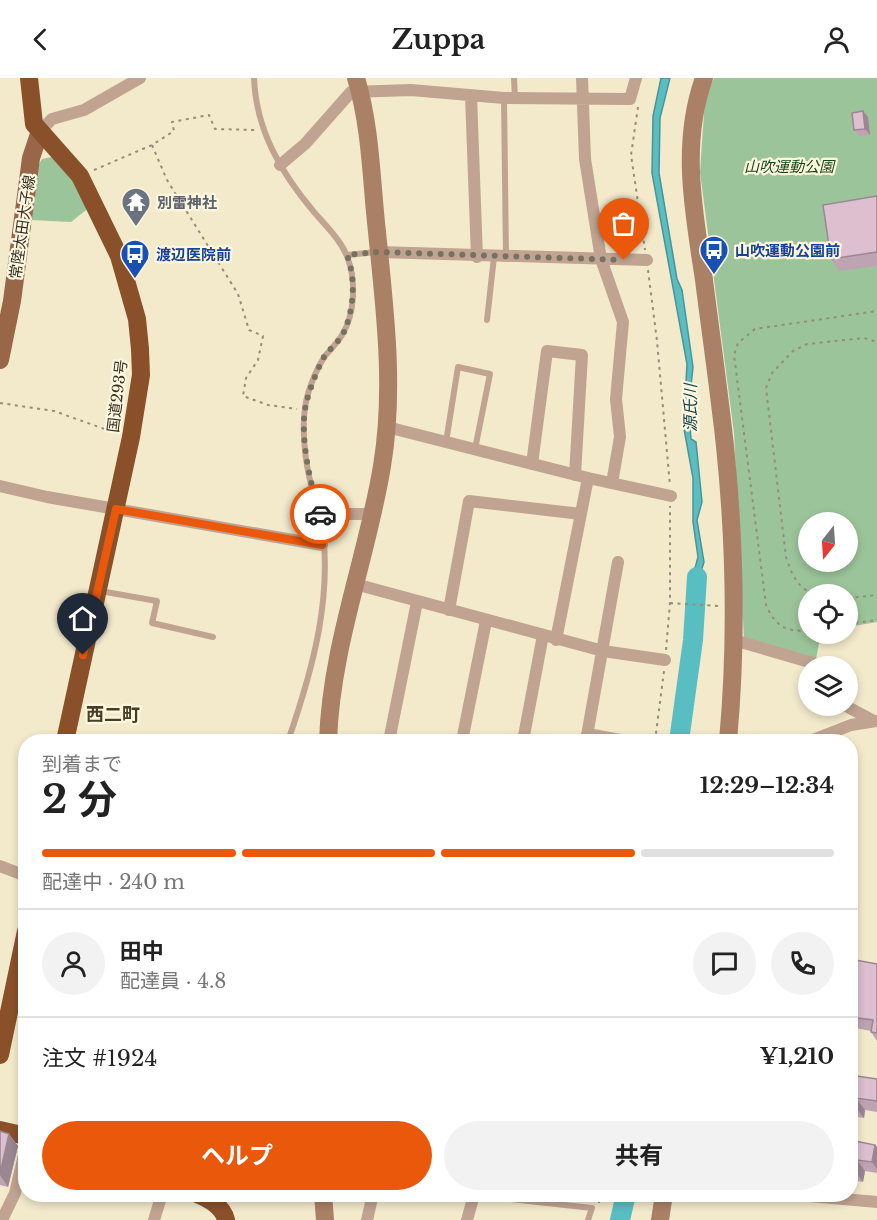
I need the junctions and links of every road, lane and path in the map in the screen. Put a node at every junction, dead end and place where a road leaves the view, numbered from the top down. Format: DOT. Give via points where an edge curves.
graph roads {
  1 [pos="29,78"];
  2 [pos="140,78"];
  3 [pos="254,78"];
  4 [pos="514,78"];
  5 [pos="582,78"];
  6 [pos="636,78"];
  7 [pos="704,78"];
  8 [pos="358,84"];
  9 [pos="471,96"];
  10 [pos="510,98"];
  11 [pos="582,100"];
  12 [pos="639,102"];
  13 [pos="264,130"];
  14 [pos="40,131"];
  15 [pos="152,145"];
  16 [pos="280,165"];
  17 [pos="80,176"];
  18 [pos="379,252"];
  19 [pos="347,255"];
  20 [pos="477,257"];
  21 [pos="500,257"];
  22 [pos="601,259"];
  23 [pos="647,260"];
  24 [pos="877,311"];
  25 [pos="487,320"];
  26 [pos="877,342"];
  27 [pos="0,360"];
  28 [pos="0,404"];
  29 [pos="306,410"];
  30 [pos="387,427"];
  31 [pos="131,437"];
  32 [pos="446,442"];
  33 [pos="475,449"];
  34 [pos="532,464"];
  35 [pos="575,475"];
  36 [pos="588,478"];
  37 [pos="612,483"];
  38 [pos="0,486"];
  39 [pos="671,496"];
  40 [pos="116,509"];
  41 [pos="320,514"];
  42 [pos="373,514"];
  43 [pos="581,514"];
  44 [pos="322,545"];
  45 [pos="618,562"];
  46 [pos="355,584"];
  47 [pos="799,584"];
  48 [pos="97,591"];
  49 [pos="877,596"];
  50 [pos="858,597"];
  51 [pos="417,602"];
  52 [pos="670,603"];
  53 [pos="713,606"];
  54 [pos="449,610"];
  55 [pos="877,620"];
  56 [pos="486,621"];
  57 [pos="858,623"];
  58 [pos="798,631"];
  59 [pos="543,635"];
  60 [pos="213,636"];
  61 [pos="556,640"];
  62 [pos="734,640"];
  63 [pos="603,651"];
  64 [pos="798,659"];
  65 [pos="665,660"];
  66 [pos="858,712"];
  67 [pos="875,721"];
  68 [pos="66,734"];
  69 [pos="290,734"];
  70 [pos="328,734"];
  71 [pos="390,734"];
  72 [pos="463,734"];
  73 [pos="524,734"];
  74 [pos="587,734"];
  75 [pos="656,734"];
  76 [pos="728,734"];
  77 [pos="828,734"];
  78 [pos="0,866"];
  79 [pos="18,873"];
  80 [pos="18,969"];
  81 [pos="0,1055"];
  82 [pos="0,1130"];
  83 [pos="18,1134"];
  84 [pos="18,1180"];
  85 [pos="858,1200"];
  86 [pos="160,1202"];
  87 [pos="212,1202"];
  88 [pos="323,1202"];
  89 [pos="370,1202"];
  90 [pos="470,1202"];
  91 [pos="541,1202"];
  92 [pos="663,1202"];
  93 [pos="877,1202"];
  94 [pos="2,1220"];
  95 [pos="154,1220"];
  96 [pos="226,1220"];
  97 [pos="325,1220"];
  98 [pos="367,1220"];
  99 [pos="467,1220"];
  100 [pos="588,1220"];
  101 [pos="660,1220"];
  1 -- 14 [label="highway, 国道293号" via="33,120"];
  2 -- 14 [label="street" via="84,110 52,119"];
  3 -- 13 [label="lane" via="255,103"];
  4 -- 10 [label="lane"];
  5 -- 11 [label="street"];
  6 -- 11 [label="street" via="630,99"];
  7 -- 62 [label="street" via="693,123 690,183 725,448"];
  8 -- 9 [label="street"];
  8 -- 16 [label="street" via="305,144"];
  8 -- 18 [label="street" via="366,123"];
  9 -- 10 [label="street"];
  9 -- 20 [label="street"];
  10 -- 11 [label="street"];
  10 -- 21 [label="lane"];
  11 -- 22 [label="street" via="585,159"];
  12 -- 23 [label="path" via="631,155"];
  13 -- 15 [label="path" via="215,129 209,115 172,122 174,131"];
  13 -- 16 [label="lane"];
  14 -- 17 [label="highway, 国道293号"];
  14 -- 27 [label="main road, 常陸太田大子線" via="31,158"];
  15 -- 17 [label="path"];
  15 -- 29 [label="path" via="167,180 237,294 249,330 263,336 243,396 268,405"];
  16 -- 19 [label="lane"];
  17 -- 31 [label="highway, 国道293号" via="119,256 137,319 141,375"];
  18 -- 19 [label="lane"];
  18 -- 20 [label="street"];
  18 -- 30 [label="street" via="388,372"];
  19 -- 29 [label="lane" via="353,285 351,309 343,334 324,358 313,381"];
  20 -- 21 [label="street"];
  21 -- 22 [label="street"];
  21 -- 25 [label="lane"];
  22 -- 23 [label="street"];
  22 -- 37 [label="street" via="623,322 616,399 620,437"];
  23 -- 39 [label="path"];
  24 -- 58 [label="path" via="755,329 738,343 734,355 766,605 784,629"];
  26 -- 47 [label="path" via="864,338 807,344 781,361 766,388 786,557"];
  28 -- 31 [label="path" via="54,411"];
  29 -- 41 [label="lane" via="308,464"];
  30 -- 32 [label="street"];
  30 -- 42 [label="street"];
  31 -- 40 [label="highway, 国道293号"];
  32 -- 33 [label="street"];
  32 -- 33 [label="lane" via="458,367 490,374"];
  33 -- 34 [label="street"];
  34 -- 35 [label="street"];
  34 -- 35 [label="street" via="547,351 582,355"];
  35 -- 36 [label="street"];
  36 -- 37 [label="street"];
  36 -- 43 [label="street"];
  37 -- 39 [label="street"];
  38 -- 40 [label="street"];
  39 -- 52 [label="path"];
  40 -- 44 [label="street"];
  40 -- 48 [label="highway, 国道293号"];
  41 -- 42 [label="street"];
  41 -- 44 [label="lane"];
  42 -- 46 [label="street"];
  43 -- 54 [label="street" via="469,501"];
  43 -- 61 [label="street"];
  44 -- 69 [label="lane" via="324,583 318,637"];
  45 -- 63 [label="street"];
  46 -- 51 [label="street"];
  46 -- 70 [label="street" via="332,685"];
  48 -- 60 [label="lane" via="156,601 152,623"];
  48 -- 68 [label="highway, 国道293号"];
  49 -- 50 [label="path"];
  51 -- 54 [label="street"];
  51 -- 71 [label="street"];
  52 -- 53 [label="path"];
  52 -- 65 [label="path"];
  54 -- 56 [label="street"];
  55 -- 57 [label="path"];
  56 -- 59 [label="street"];
  56 -- 72 [label="street"];
  59 -- 61 [label="street"];
  59 -- 73 [label="street"];
  61 -- 63 [label="street"];
  62 -- 64 [label="street"];
  62 -- 76 [label="street"];
  63 -- 65 [label="street"];
  63 -- 74 [label="street"];
  65 -- 75 [label="path"];
  66 -- 67 [label="street"];
  67 -- 77 [label="street"];
  78 -- 79 [label="street"];
  80 -- 81 [label="highway"];
  82 -- 83 [label="highway"];
  84 -- 94 [label="street"];
  85 -- 93 [label="street"];
  86 -- 95 [label="street"];
  87 -- 96 [label="highway" via="225,1213"];
  88 -- 97 [label="street"];
  89 -- 98 [label="street"];
  90 -- 99 [label="street"];
  91 -- 100 [label="lane" via="592,1208"];
  92 -- 101 [label="street"];
}
